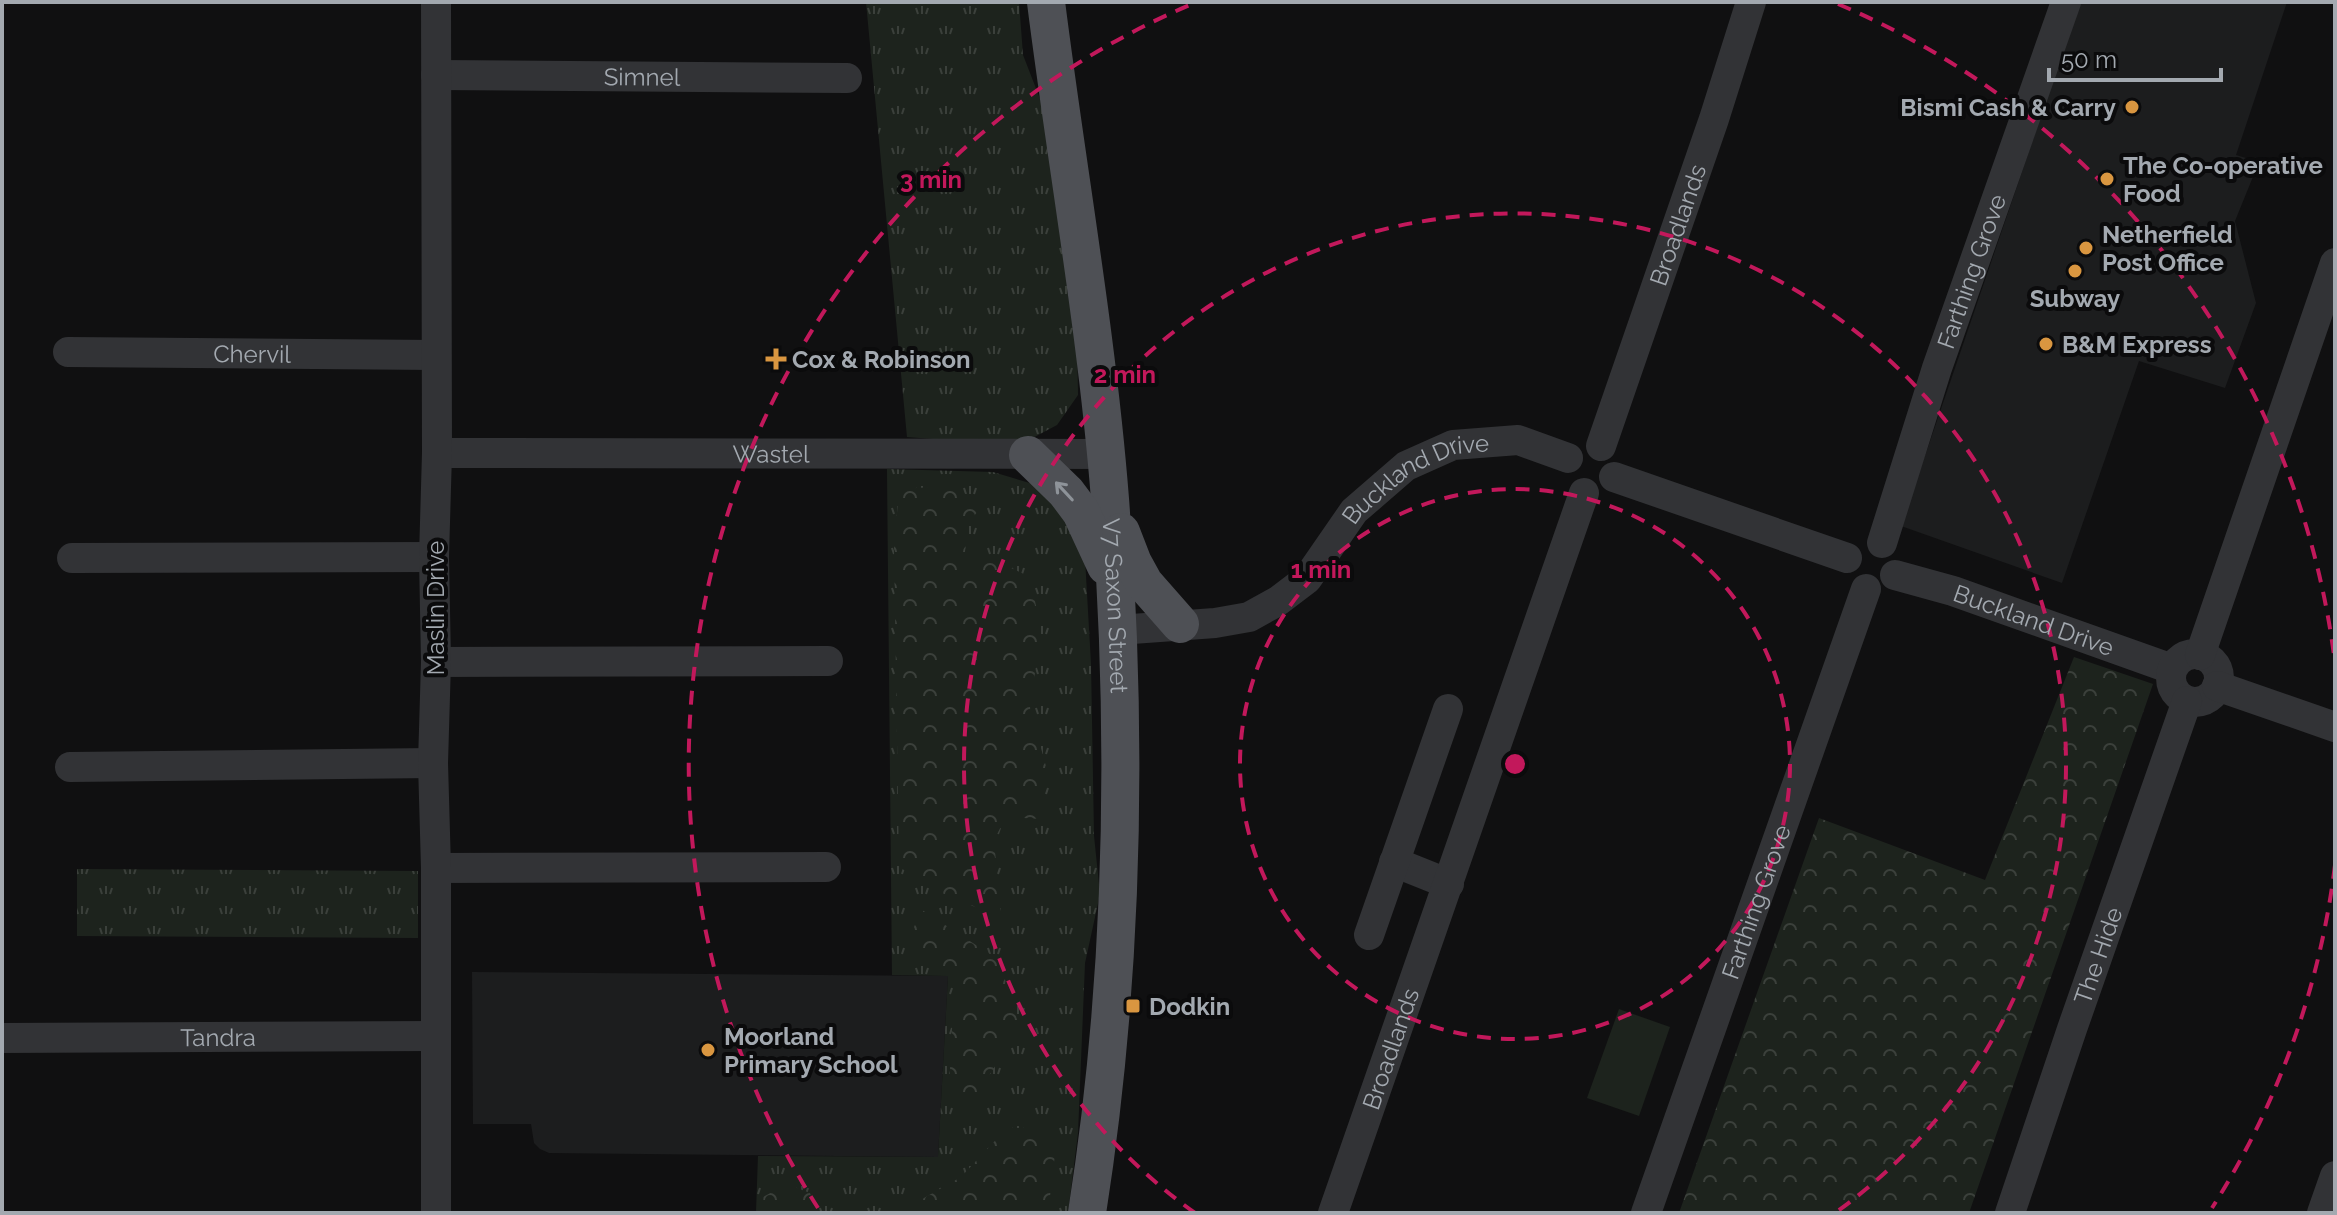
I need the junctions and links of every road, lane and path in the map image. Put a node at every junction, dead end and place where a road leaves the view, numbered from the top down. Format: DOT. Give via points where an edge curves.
graph roads {
  1 [pos="436,2"];
  2 [pos="1046,2"];
  3 [pos="1751,2"];
  4 [pos="2066,2"];
  5 [pos="436,75"];
  6 [pos="847,78"];
  7 [pos="2335,263"];
  8 [pos="68,352"];
  9 [pos="436,355"];
  10 [pos="1601,446"];
  11 [pos="437,453"];
  12 [pos="1105,454"];
  13 [pos="1028,455"];
  14 [pos="1568,458"];
  15 [pos="1614,477"];
  16 [pos="1584,493"];
  17 [pos="1110,499"];
  18 [pos="1882,543"];
  19 [pos="434,557"];
  20 [pos="72,558"];
  21 [pos="1847,558"];
  22 [pos="1895,575"];
  23 [pos="1115,583"];
  24 [pos="1866,589"];
  25 [pos="1180,624"];
  26 [pos="1118,630"];
  27 [pos="2200,655"];
  28 [pos="828,661"];
  29 [pos="436,662"];
  30 [pos="2172,669"];
  31 [pos="2217,686"];
  32 [pos="2187,701"];
  33 [pos="1448,709"];
  34 [pos="2335,727"];
  35 [pos="433,763"];
  36 [pos="70,767"];
  37 [pos="1394,862"];
  38 [pos="826,867"];
  39 [pos="436,868"];
  40 [pos="1449,884"];
  41 [pos="1369,935"];
  42 [pos="436,1036"];
  43 [pos="2,1038"];
  44 [pos="2335,1176"];
  45 [pos="436,1213"];
  46 [pos="1087,1213"];
  47 [pos="1333,1213"];
  48 [pos="1646,1213"];
  49 [pos="2010,1213"];
  50 [pos="2322,1213"];
  1 -- 5 [label="street, Maslin Drive"];
  2 -- 12 [label="main road, V7 Saxon Street"];
  3 -- 10 [label="street, Broadlands"];
  4 -- 18 [label="street, Farthing Grove" via="1937,368"];
  5 -- 6 [label="street, Simnel"];
  5 -- 9 [label="street, Maslin Drive"];
  7 -- 27 [label="street"];
  8 -- 9 [label="street, Chervil"];
  9 -- 11 [label="street, Maslin Drive"];
  10 -- 14 [label="street" via="1579,447"];
  10 -- 15 [label="street" via="1614,459"];
  11 -- 13 [label="street, Wastel"];
  11 -- 19 [label="street, Maslin Drive"];
  12 -- 13 [label="street, Wastel"];
  12 -- 17 [label="main road, V7 Saxon Street"];
  23 -- 13 [label="main road, one-way" via="1081,512"];
  14 -- 16 [label="street" via="1568,479"];
  14 -- 25 [label="street, Buckland Drive" via="1518,440 1453,445 1406,466 1354,511 1307,579 1278,601 1249,617"];
  15 -- 16 [label="street" via="1599,492"];
  15 -- 21 [label="street"];
  16 -- 40 [label="street, Broadlands"];
  17 -- 23 [label="main road, V7 Saxon Street"];
  17 -- 25 [label="main road" via="1138,573"];
  18 -- 21 [label="street" via="1865,541"];
  18 -- 22 [label="street" via="1892,551"];
  19 -- 20 [label="street"];
  19 -- 29 [label="street, Maslin Drive"];
  21 -- 24 [label="street" via="1850,577"];
  22 -- 24 [label="street" via="1880,588"];
  22 -- 30 [label="street, Buckland Drive"];
  23 -- 26 [label="main road, V7 Saxon Street"];
  24 -- 48 [label="street, Farthing Grove"];
  25 -- 26 [label="street, Buckland Drive"];
  26 -- 46 [label="main road, V7 Saxon Street" via="1118,877 1105,1067"];
  27 -- 30 [label="street" via="2181,659"];
  27 -- 31 [label="street" via="2217,670"];
  28 -- 29 [label="street"];
  29 -- 35 [label="street, Maslin Drive"];
  30 -- 32 [label="street" via="2175,692"];
  31 -- 32 [label="street" via="2202,701"];
  31 -- 34 [label="street"];
  32 -- 49 [label="street, The Hide"];
  33 -- 37 [label="street"];
  35 -- 36 [label="street"];
  35 -- 39 [label="street, Maslin Drive"];
  37 -- 40 [label="street"];
  37 -- 41 [label="street"];
  38 -- 39 [label="street"];
  39 -- 42 [label="street, Maslin Drive"];
  40 -- 47 [label="street, Broadlands"];
  42 -- 43 [label="street, Tandra"];
  42 -- 45 [label="street, Maslin Drive"];
  44 -- 50 [label="street"];
}
